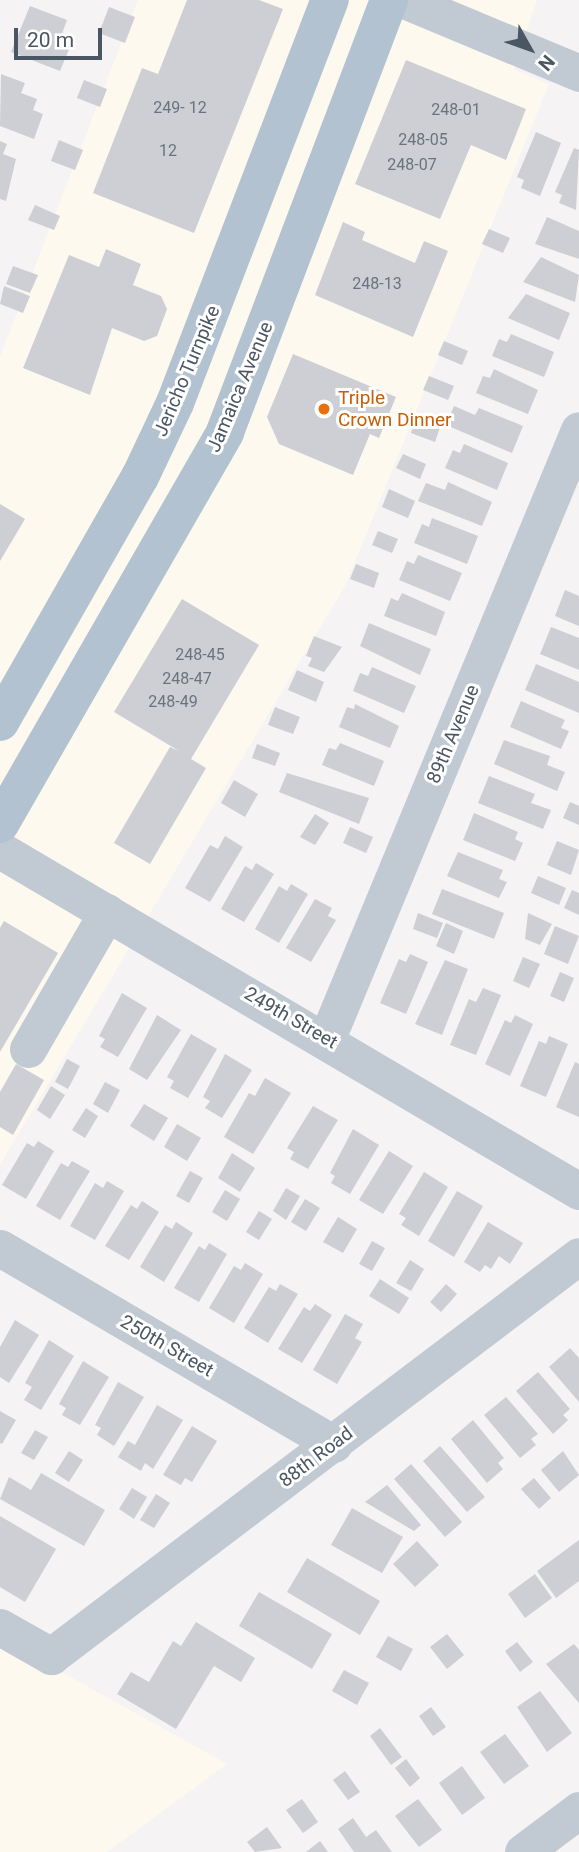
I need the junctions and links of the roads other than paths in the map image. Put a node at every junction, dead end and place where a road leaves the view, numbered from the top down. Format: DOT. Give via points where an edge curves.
graph roads {
  1 [pos="330,0"];
  2 [pos="389,0"];
  3 [pos="404,0"];
  4 [pos="576,64"];
  5 [pos="579,430"];
  6 [pos="0,722"];
  7 [pos="0,824"];
  8 [pos="0,850"];
  9 [pos="107,912"];
  10 [pos="327,1038"];
  11 [pos="28,1049"];
  12 [pos="579,1192"];
  13 [pos="0,1248"];
  14 [pos="579,1256"];
  15 [pos="334,1444"];
  16 [pos="0,1627"];
  17 [pos="579,1810"];
  18 [pos="523,1852"];
  1 -- 6 [label="main road, Jericho Turnpike" via="175,403 140,477"];
  2 -- 7 [label="main road, Jamaica Avenue" via="225,432"];
  3 -- 4 [label="street"];
  5 -- 10 [label="street, 89th Avenue"];
  8 -- 9 [label="street, 249th Street"];
  9 -- 10 [label="street, 249th Street"];
  9 -- 11 [label="street"];
  10 -- 12 [label="street, 249th Street"];
  13 -- 15 [label="street, 250th Street"];
  14 -- 15 [label="street, 88th Road"];
  15 -- 16 [label="street, 88th Road" via="51,1656"];
  17 -- 18 [label="street"];
}
